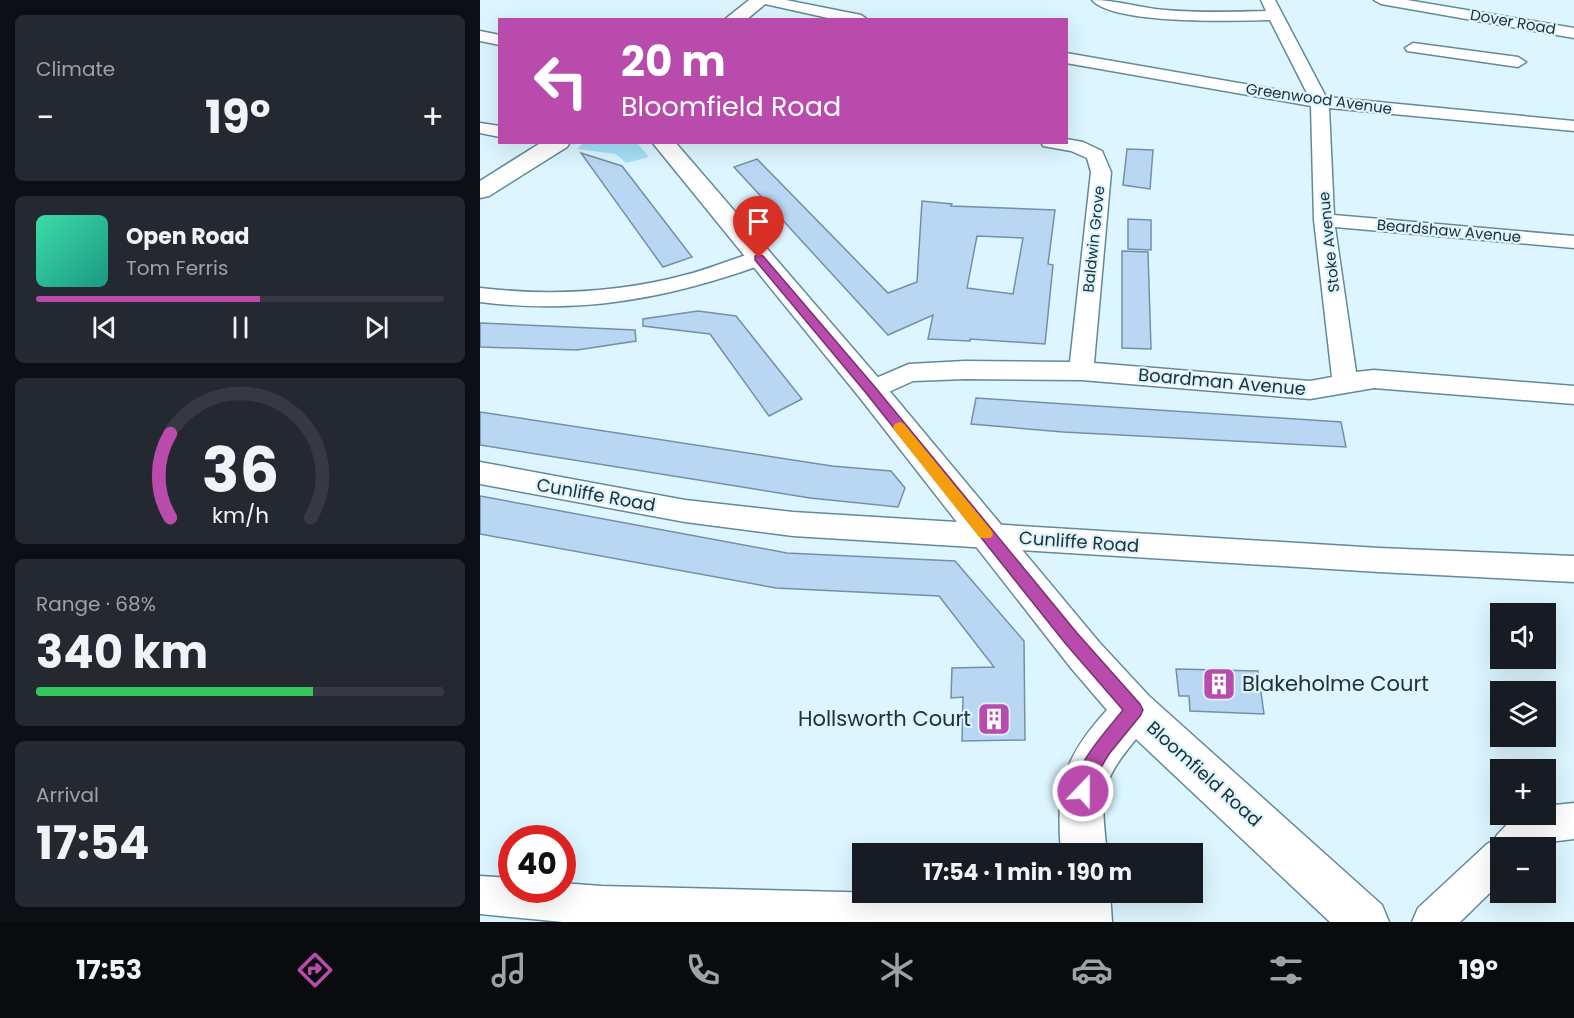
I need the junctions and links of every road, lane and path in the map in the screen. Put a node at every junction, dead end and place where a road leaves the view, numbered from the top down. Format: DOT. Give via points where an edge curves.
graph roads {
  1 [pos="763,0"];
  2 [pos="1099,0"];
  3 [pos="1382,0"];
  4 [pos="1271,8"];
  5 [pos="736,18"];
  6 [pos="851,18"];
  7 [pos="1454,26"];
  8 [pos="1574,33"];
  9 [pos="480,36"];
  10 [pos="498,40"];
  11 [pos="1413,48"];
  12 [pos="1455,54"];
  13 [pos="1068,58"];
  14 [pos="1518,62"];
  15 [pos="1320,102"];
  16 [pos="1574,126"];
  17 [pos="480,128"];
  18 [pos="498,132"];
  19 [pos="552,144"];
  20 [pos="665,144"];
  21 [pos="1059,144"];
  22 [pos="480,191"];
  23 [pos="1324,220"];
  24 [pos="1574,242"];
  25 [pos="759,258"];
  26 [pos="480,296"];
  27 [pos="1081,371"];
  28 [pos="1345,381"];
  29 [pos="871,390"];
  30 [pos="1574,395"];
  31 [pos="480,473"];
  32 [pos="986,535"];
  33 [pos="1574,569"];
  34 [pos="1134,710"];
  35 [pos="1574,821"];
  36 [pos="1521,837"];
  37 [pos="1083,843"];
  38 [pos="1490,867"];
  39 [pos="480,895"];
  40 [pos="1088,911"];
  41 [pos="1365,922"];
  42 [pos="1432,922"];
  1 -- 5 [label="street"];
  1 -- 6 [label="street"];
  2 -- 4 [label="street" via="1147,12 1196,17"];
  3 -- 7 [label="street, Dover Road"];
  4 -- 15 [label="street"];
  7 -- 8 [label="street, Dover Road"];
  7 -- 12 [label="street"];
  9 -- 10 [label="street"];
  11 -- 12 [label="street"];
  12 -- 14 [label="street"];
  13 -- 15 [label="street, Greenwood Avenue"];
  15 -- 16 [label="street, Greenwood Avenue"];
  15 -- 23 [label="street, Stoke Avenue"];
  17 -- 18 [label="street"];
  19 -- 22 [label="street"];
  20 -- 25 [label="street, Bloomfield Road"];
  21 -- 27 [label="street, Baldwin Grove" via="1095,155 1101,172"];
  23 -- 24 [label="street, Beardshaw Avenue"];
  23 -- 28 [label="street, Stoke Avenue"];
  25 -- 26 [label="street" via="681,283 587,302"];
  25 -- 29 [label="street, Bloomfield Road"];
  27 -- 28 [label="street, Boardman Avenue" via="1310,390"];
  27 -- 29 [label="street, Boardman Avenue" via="927,370 909,373"];
  28 -- 30 [label="street, Boardman Avenue" via="1374,379"];
  29 -- 32 [label="street, Bloomfield Road"];
  31 -- 32 [label="street, Cunliffe Road" via="685,511 782,523"];
  32 -- 33 [label="street, Cunliffe Road"];
  32 -- 34 [label="street, Bloomfield Road"];
  34 -- 37 [label="street" via="1085,778 1080,804"];
  34 -- 41 [label="street, Bloomfield Road"];
  35 -- 36 [label="street" via="1532,826"];
  38 -- 42 [label="street"];
  39 -- 40 [label="street" via="613,906"];
}
